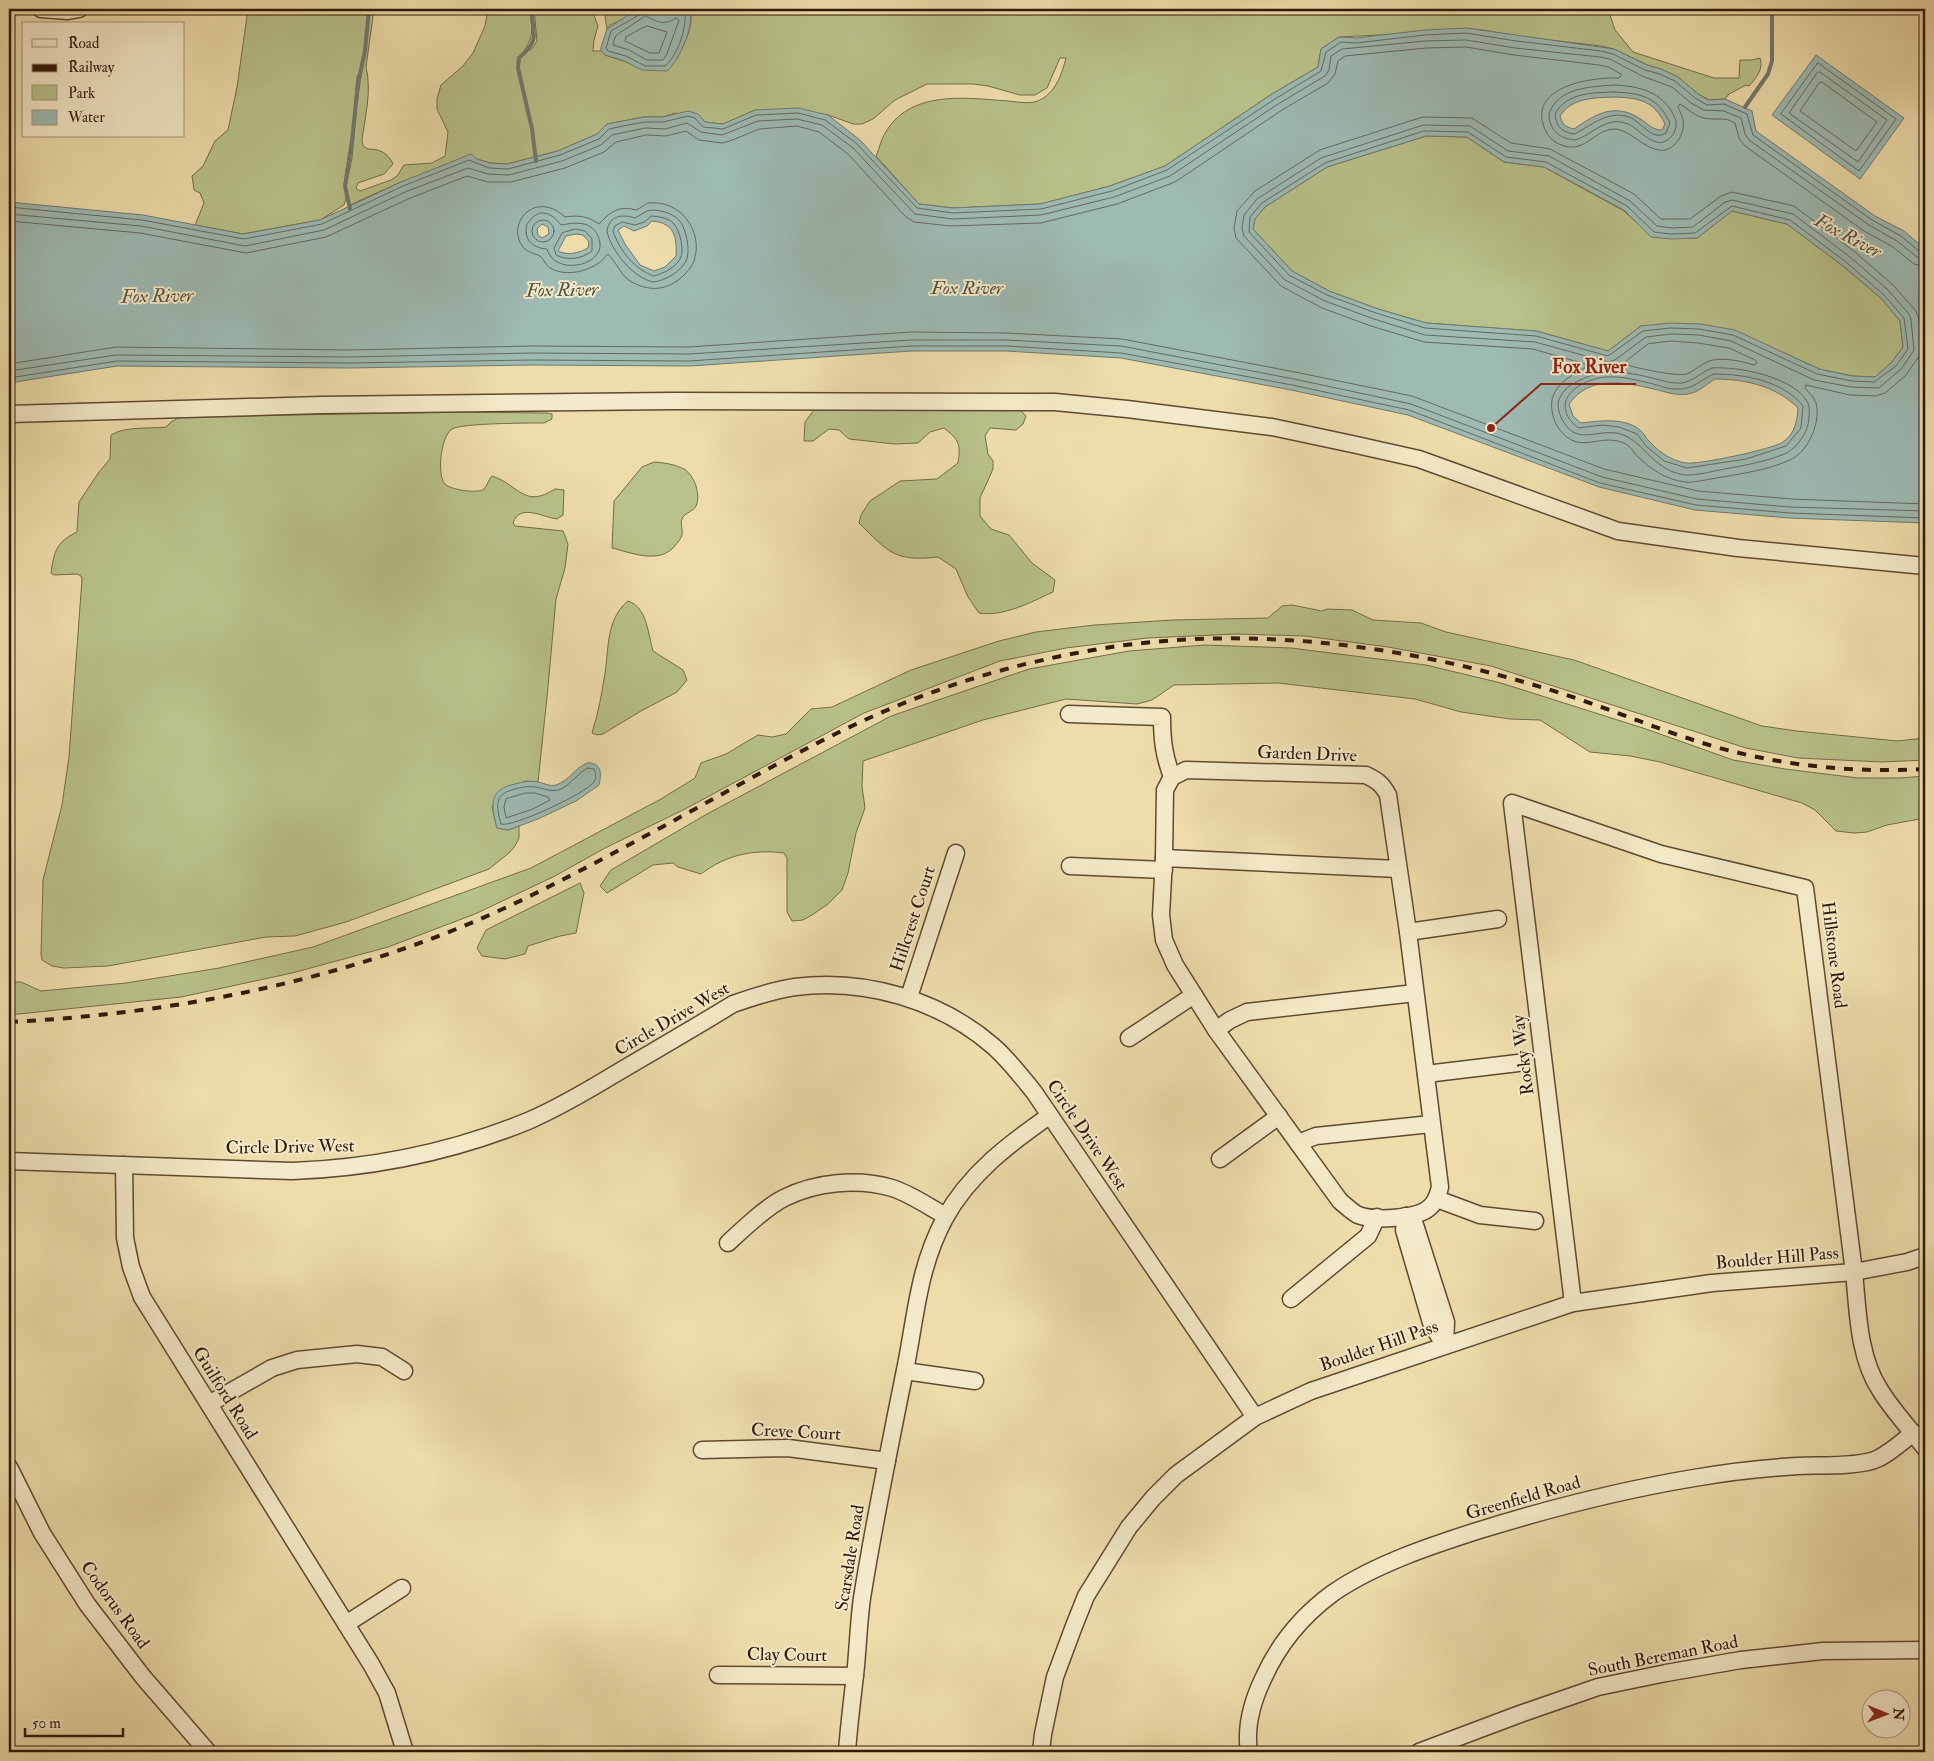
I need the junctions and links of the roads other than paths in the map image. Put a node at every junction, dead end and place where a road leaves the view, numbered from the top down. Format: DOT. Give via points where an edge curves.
graph roads {
  1 [pos="41,9"];
  2 [pos="79,9"];
  3 [pos="9,414"];
  4 [pos="1925,566"];
  5 [pos="1069,714"];
  6 [pos="1172,777"];
  7 [pos="1512,803"];
  8 [pos="956,853"];
  9 [pos="1164,864"];
  10 [pos="1070,866"];
  11 [pos="1398,869"];
  12 [pos="1498,919"];
  13 [pos="1408,932"];
  14 [pos="1415,993"];
  15 [pos="1194,995"];
  16 [pos="909,998"];
  17 [pos="1216,1030"];
  18 [pos="1129,1038"];
  19 [pos="1518,1063"];
  20 [pos="1426,1074"];
  21 [pos="1050,1116"];
  22 [pos="1279,1116"];
  23 [pos="1431,1124"];
  24 [pos="1298,1144"];
  25 [pos="1220,1160"];
  26 [pos="9,1161"];
  27 [pos="124,1165"];
  28 [pos="1437,1199"];
  29 [pos="946,1216"];
  30 [pos="1406,1216"];
  31 [pos="1377,1217"];
  32 [pos="1535,1222"];
  33 [pos="728,1243"];
  34 [pos="1925,1256"];
  35 [pos="1854,1272"];
  36 [pos="1291,1299"];
  37 [pos="1574,1303"];
  38 [pos="1445,1345"];
  39 [pos="404,1371"];
  40 [pos="905,1371"];
  41 [pos="975,1381"];
  42 [pos="209,1404"];
  43 [pos="1255,1417"];
  44 [pos="1913,1433"];
  45 [pos="1925,1448"];
  46 [pos="702,1450"];
  47 [pos="886,1461"];
  48 [pos="9,1467"];
  49 [pos="402,1588"];
  50 [pos="346,1624"];
  51 [pos="1925,1650"];
  52 [pos="718,1675"];
  53 [pos="855,1676"];
  54 [pos="208,1752"];
  55 [pos="405,1752"];
  56 [pos="847,1752"];
  57 [pos="1041,1752"];
  58 [pos="1249,1752"];
  59 [pos="1419,1752"];
  1 -- 2 [label="street"];
  3 -- 4 [label="street" via="321,405 671,401 1055,402 1272,427 1418,459 1618,531 1738,548"];
  5 -- 6 [label="street" via="1162,717 1162,742"];
  6 -- 9 [label="street" via="1165,790"];
  6 -- 11 [label="street, Garden Drive" via="1186,770 1366,776 1380,782 1388,795"];
  7 -- 35 [label="street, Hillstone Road" via="1661,854 1805,888"];
  7 -- 37 [label="street, Rocky Way"];
  8 -- 16 [label="street, Hillcrest Court"];
  9 -- 10 [label="street"];
  9 -- 11 [label="street"];
  9 -- 15 [label="street" via="1161,915 1164,940"];
  11 -- 13 [label="street, Garden Drive"];
  12 -- 13 [label="street"];
  13 -- 14 [label="street, Garden Drive"];
  14 -- 17 [label="street" via="1247,1012"];
  14 -- 20 [label="street, Garden Drive"];
  15 -- 17 [label="street"];
  15 -- 18 [label="street"];
  16 -- 21 [label="street, Circle Drive West" via="959,1022 992,1045 1034,1092"];
  16 -- 27 [label="street, Circle Drive West" via="854,986 820,985 760,995 733,1004 530,1120 441,1151 393,1162 292,1171"];
  17 -- 22 [label="street"];
  19 -- 20 [label="street"];
  20 -- 23 [label="street, Garden Drive"];
  21 -- 29 [label="street, Scarsdale Road" via="986,1165"];
  21 -- 43 [label="street, Circle Drive West"];
  22 -- 24 [label="street"];
  22 -- 25 [label="street"];
  23 -- 24 [label="street" via="1316,1136"];
  23 -- 28 [label="street, Garden Drive" via="1440,1187"];
  24 -- 31 [label="street" via="1340,1201 1358,1215"];
  26 -- 27 [label="street, Circle Drive West"];
  27 -- 42 [label="street, Guilford Road" via="125,1238 131,1267 142,1297"];
  28 -- 30 [label="street" via="1430,1208"];
  28 -- 32 [label="street" via="1480,1215"];
  29 -- 33 [label="street" via="894,1189 847,1183 807,1188 783,1198"];
  29 -- 40 [label="street, Scarsdale Road" via="925,1265"];
  30 -- 31 [label="street"];
  30 -- 38 [label="street" via="1415,1225 1446,1322"];
  31 -- 36 [label="street" via="1368,1236"];
  34 -- 35 [label="street, Boulder Hill Pass"];
  35 -- 37 [label="street, Boulder Hill Pass" via="1712,1283"];
  35 -- 44 [label="street" via="1865,1354 1880,1390"];
  37 -- 38 [label="street, Boulder Hill Pass"];
  38 -- 43 [label="street, Boulder Hill Pass" via="1311,1391"];
  39 -- 42 [label="street" via="382,1357 357,1354 297,1360 272,1368"];
  40 -- 41 [label="street"];
  40 -- 47 [label="street, Scarsdale Road"];
  42 -- 50 [label="street, Guilford Road"];
  43 -- 57 [label="street, Boulder Hill Pass" via="1176,1475 1129,1527 1086,1596 1074,1626 1055,1677"];
  44 -- 45 [label="street"];
  44 -- 58 [label="street, Greenfield Road" via="1868,1462 1780,1467 1697,1477 1613,1493 1429,1546 1374,1571 1333,1593 1283,1643 1254,1699 1248,1725"];
  46 -- 47 [label="street, Creve Court" via="788,1448"];
  47 -- 53 [label="street, Scarsdale Road" via="862,1600"];
  48 -- 54 [label="street, Codorus Road" via="42,1532 87,1604 143,1678"];
  49 -- 50 [label="street"];
  50 -- 55 [label="street, Guilford Road" via="387,1693"];
  51 -- 59 [label="street, South Bereman Road" via="1823,1651 1740,1660 1637,1679 1598,1687"];
  52 -- 53 [label="street, Clay Court"];
  53 -- 56 [label="street, Scarsdale Road"];
}
